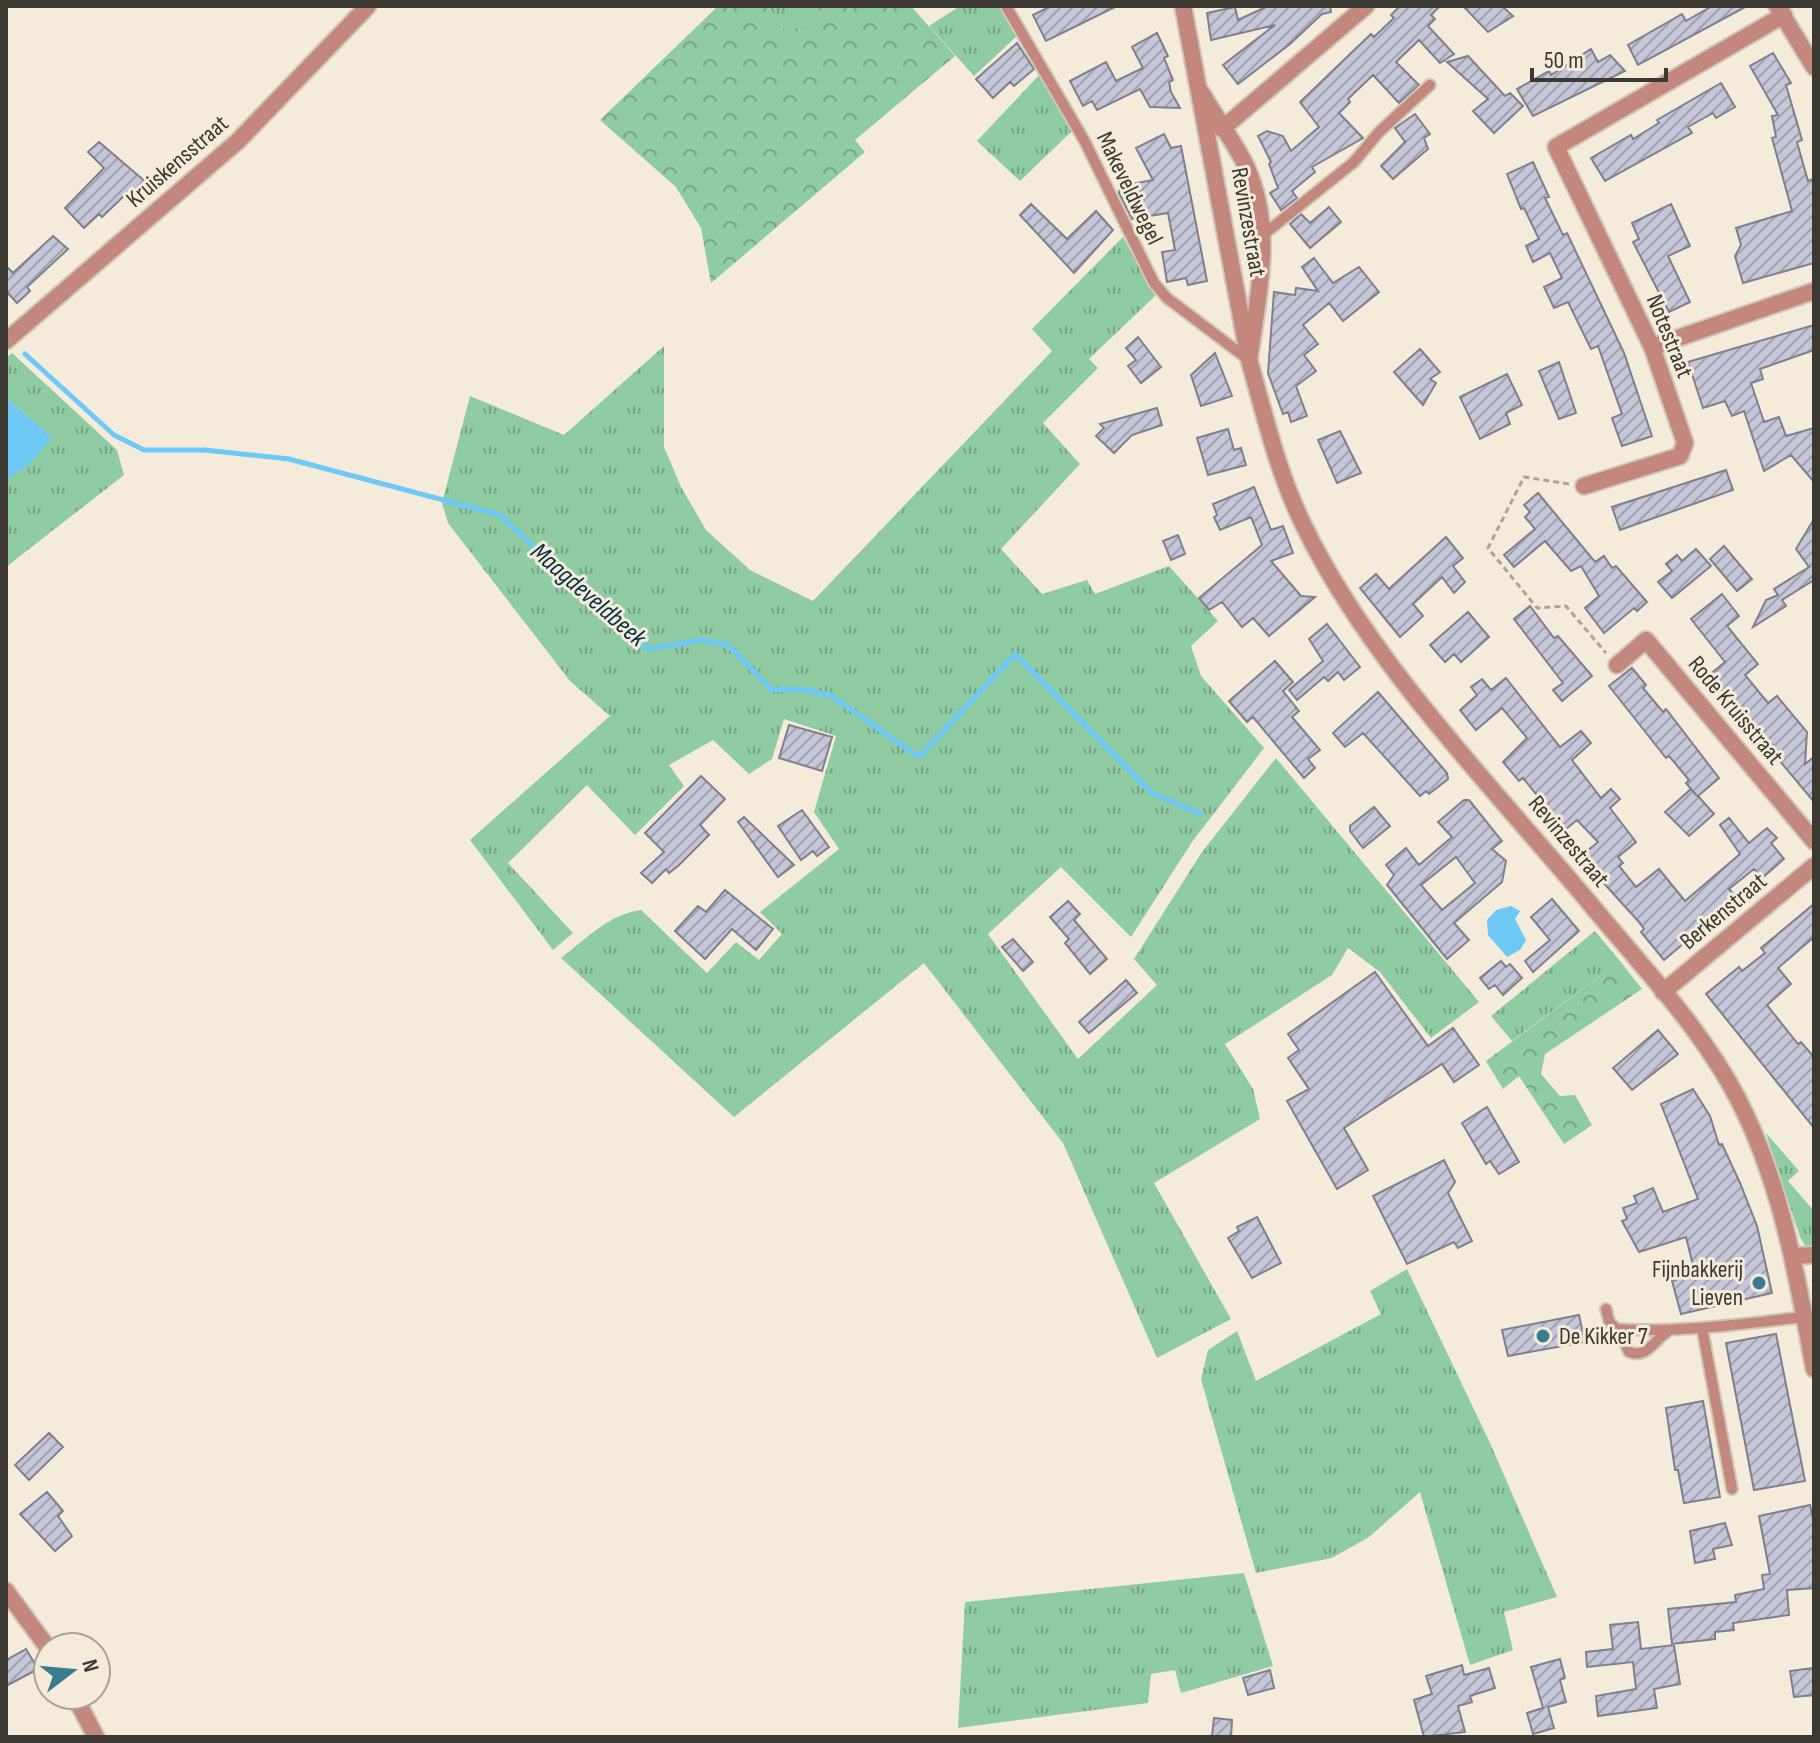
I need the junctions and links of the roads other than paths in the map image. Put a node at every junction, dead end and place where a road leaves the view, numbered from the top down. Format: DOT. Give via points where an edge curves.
graph roads {
  1 [pos="368,6"];
  2 [pos="1006,6"];
  3 [pos="1183,6"];
  4 [pos="1360,8"];
  5 [pos="1781,11"];
  6 [pos="1814,67"];
  7 [pos="1430,85"];
  8 [pos="1201,92"];
  9 [pos="1222,129"];
  10 [pos="1263,235"];
  11 [pos="1814,291"];
  12 [pos="6,341"];
  13 [pos="1652,347"];
  14 [pos="1249,360"];
  15 [pos="1584,486"];
  16 [pos="1617,665"];
  17 [pos="1814,841"];
  18 [pos="1814,866"];
  19 [pos="1663,992"];
  20 [pos="1814,1255"];
  21 [pos="1792,1256"];
  22 [pos="1606,1309"];
  23 [pos="1804,1317"];
  24 [pos="1702,1328"];
  25 [pos="1625,1330"];
  26 [pos="1670,1330"];
  27 [pos="1814,1369"];
  28 [pos="1732,1489"];
  29 [pos="6,1591"];
  30 [pos="35,1631"];
  31 [pos="82,1711"];
  32 [pos="96,1737"];
  1 -- 12 [label="street, Kruiskensstraat" via="238,141"];
  2 -- 14 [label="lane, Makeveldwegel" via="1084,140 1154,283"];
  3 -- 8 [label="street, Revinzestraat"];
  4 -- 9 [label="street"];
  5 -- 6 [label="street"];
  5 -- 13 [label="street, Notestraat" via="1556,147"];
  7 -- 10 [label="lane" via="1354,162"];
  8 -- 9 [label="street, Revinzestraat"];
  8 -- 14 [label="street, Revinzestraat"];
  9 -- 10 [label="street, Revinzestraat" via="1254,188"];
  10 -- 14 [label="street, Revinzestraat"];
  11 -- 13 [label="street"];
  13 -- 15 [label="street, Notestraat" via="1685,443 1680,456"];
  14 -- 19 [label="street, Revinzestraat" via="1284,479 1350,607 1406,683"];
  16 -- 17 [label="street, Rode Kruisstraat" via="1646,640"];
  18 -- 19 [label="street, Berkenstraat"];
  19 -- 21 [label="street, Revinzestraat" via="1736,1097 1772,1183"];
  20 -- 21 [label="street"];
  21 -- 23 [label="street, Revinzestraat"];
  22 -- 25 [label="lane" via="1616,1329"];
  23 -- 24 [label="lane"];
  23 -- 27 [label="street, Revinzestraat"];
  24 -- 26 [label="lane"];
  24 -- 28 [label="lane"];
  25 -- 26 [label="lane"];
  25 -- 26 [label="lane" via="1625,1346 1638,1355"];
  29 -- 30 [label="street"];
  31 -- 32 [label="street"];
}
